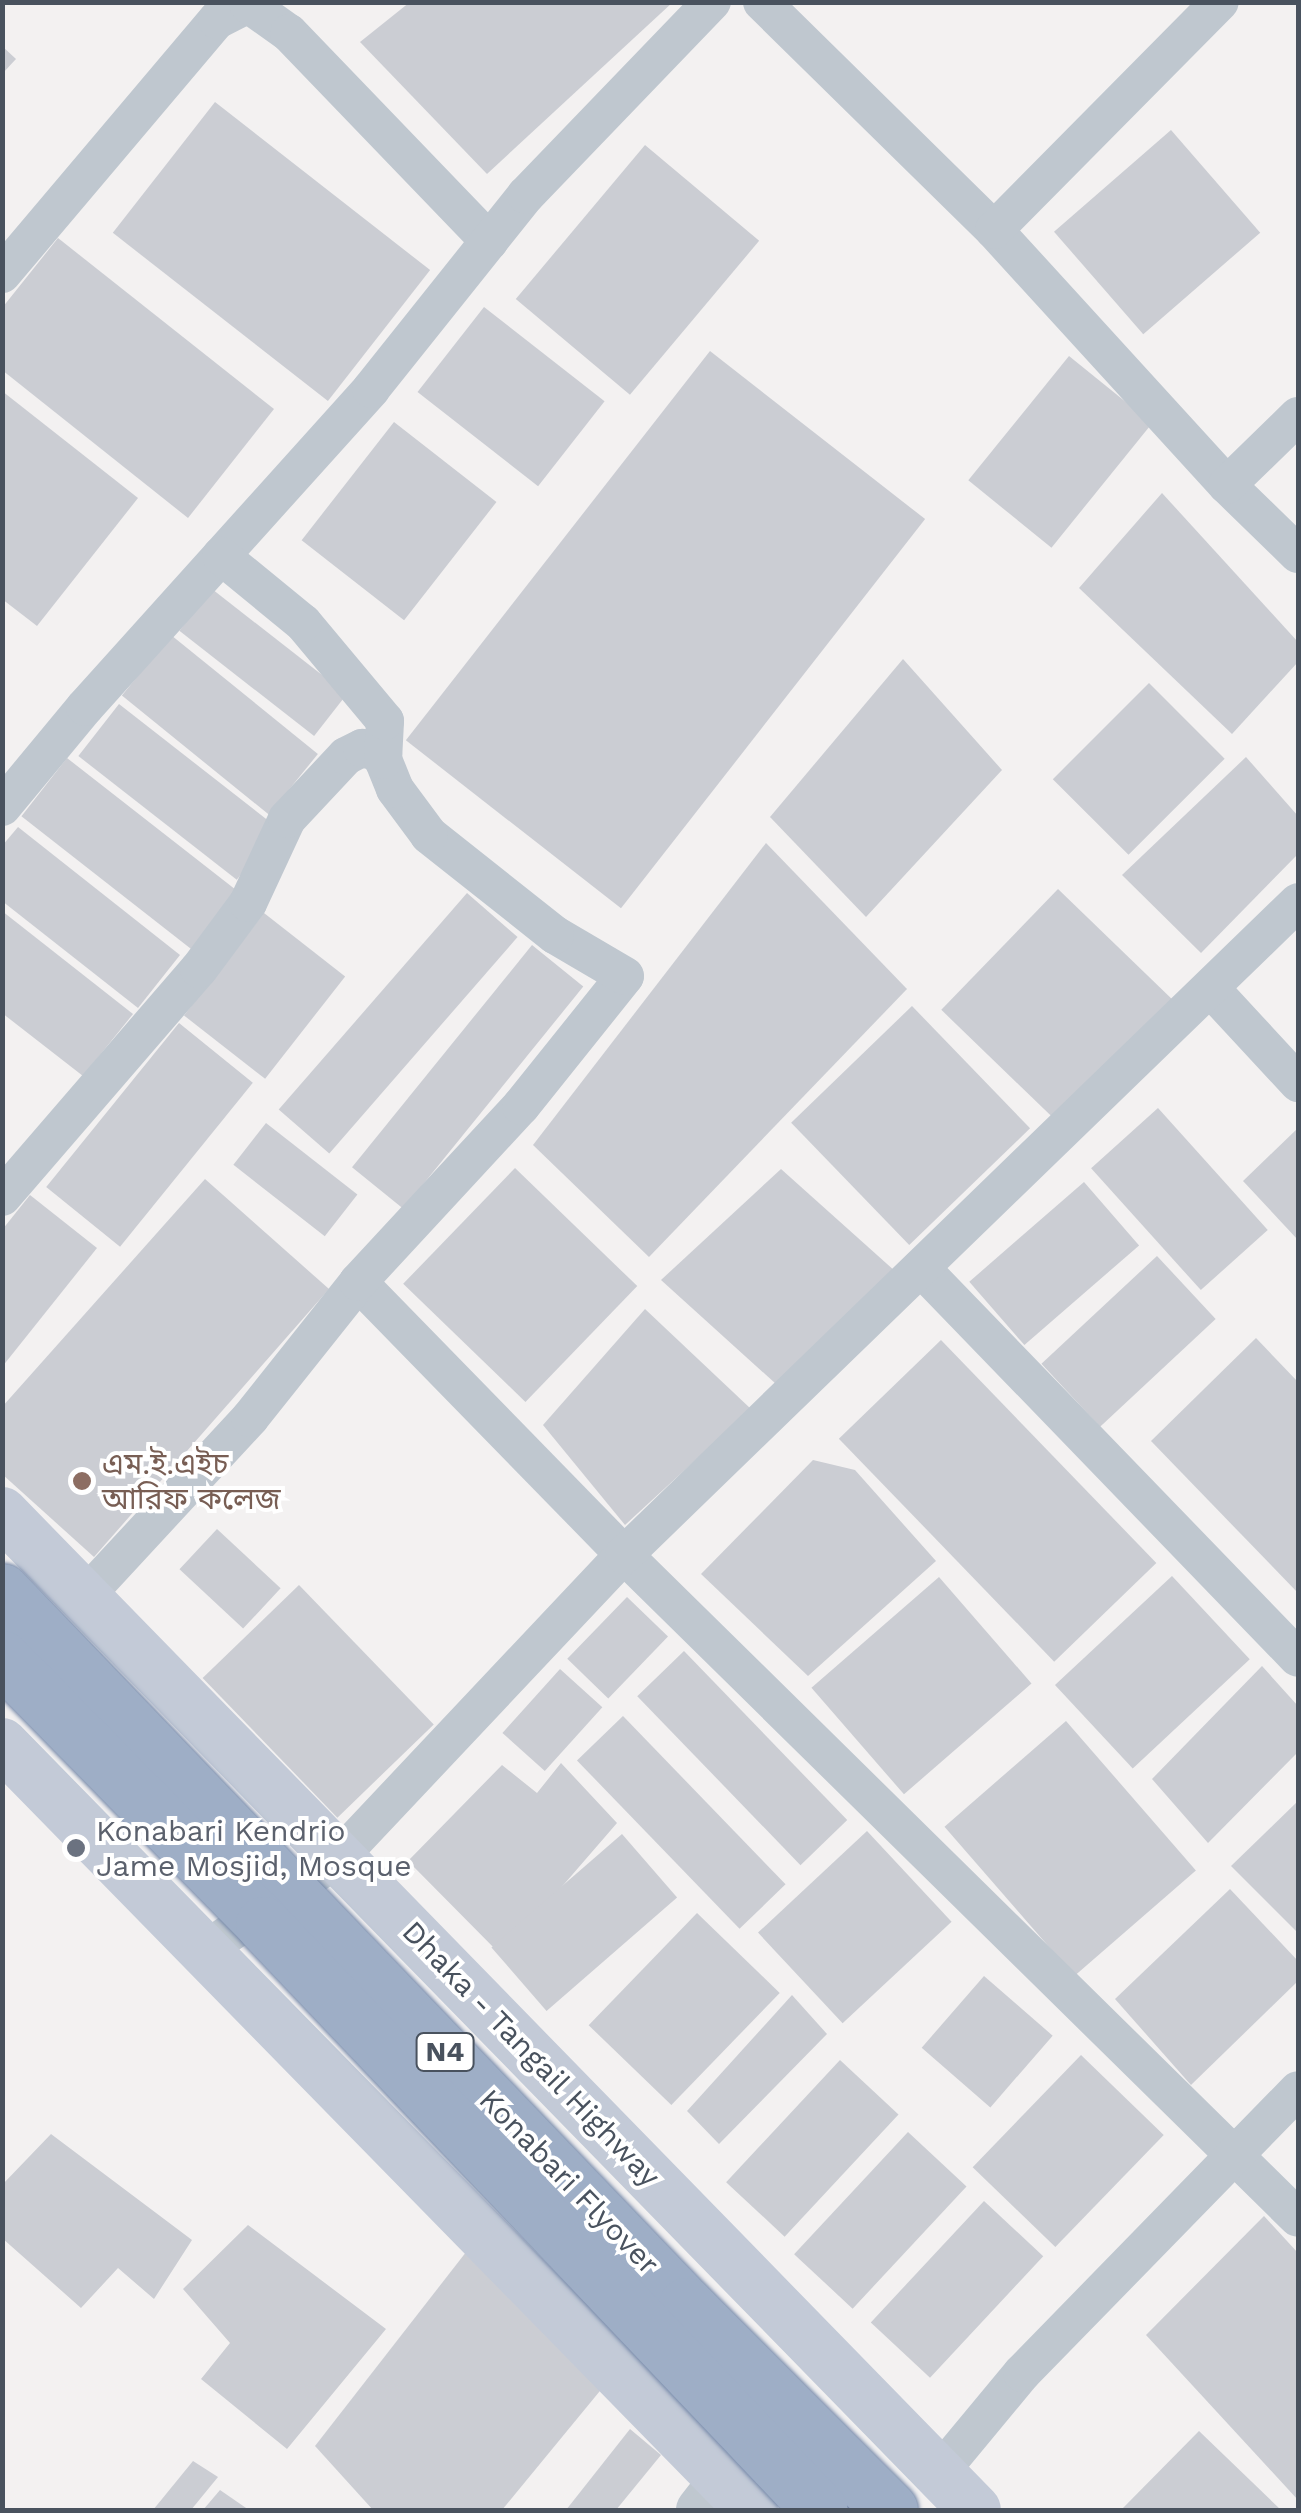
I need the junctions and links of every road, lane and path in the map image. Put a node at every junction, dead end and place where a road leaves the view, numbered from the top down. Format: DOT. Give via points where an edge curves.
graph roads {
  1 [pos="712,2"];
  2 [pos="762,2"];
  3 [pos="1220,2"];
  4 [pos="247,3"];
  5 [pos="994,230"];
  6 [pos="489,242"];
  7 [pos="2,274"];
  8 [pos="1298,416"];
  9 [pos="1228,485"];
  10 [pos="1298,554"];
  11 [pos="221,556"];
  12 [pos="384,754"];
  13 [pos="2,807"];
  14 [pos="1298,902"];
  15 [pos="1212,990"];
  16 [pos="1298,1083"];
  17 [pos="2,1197"];
  18 [pos="921,1268"];
  19 [pos="358,1282"];
  20 [pos="2,1512"];
  21 [pos="624,1555"];
  22 [pos="100,1580"];
  23 [pos="2,1590"];
  24 [pos="2,1658"];
  25 [pos="1298,1658"];
  26 [pos="2,1744"];
  27 [pos="339,1857"];
  28 [pos="204,1951"];
  29 [pos="1298,2090"];
  30 [pos="1237,2155"];
  31 [pos="1298,2218"];
  32 [pos="939,2474"];
  33 [pos="725,2501"];
  34 [pos="820,2510"];
  35 [pos="890,2510"];
  36 [pos="975,2510"];
  1 -- 6 [label="street"];
  2 -- 5 [label="street"];
  3 -- 5 [label="street"];
  4 -- 6 [label="street" via="289,33"];
  4 -- 7 [label="street" via="217,20"];
  5 -- 9 [label="street"];
  6 -- 11 [label="street" via="371,389"];
  8 -- 9 [label="street"];
  9 -- 10 [label="street"];
  11 -- 12 [label="street" via="303,623 385,721"];
  11 -- 13 [label="street"];
  12 -- 17 [label="street" via="362,748 346,756 287,818 248,903 199,969"];
  12 -- 19 [label="street" via="395,789 429,835 555,935 625,976 521,1106"];
  14 -- 15 [label="street"];
  15 -- 16 [label="street"];
  15 -- 18 [label="street"];
  18 -- 21 [label="street"];
  18 -- 25 [label="street"];
  19 -- 21 [label="street"];
  19 -- 22 [label="street" via="250,1418"];
  20 -- 27 [label="main road, Dhaka - Tangail Highway / N4"];
  21 -- 27 [label="street"];
  21 -- 30 [label="street"];
  23 -- 35 [label="highway, Konabari Flyover / N4, bridge"];
  24 -- 34 [label="highway, Konabari Flyover / N4, bridge"];
  26 -- 28 [label="main road"];
  27 -- 28 [label="street"];
  27 -- 32 [label="main road, Dhaka - Tangail Highway / N4"];
  28 -- 33 [label="main road"];
  29 -- 30 [label="street"];
  30 -- 31 [label="street"];
  30 -- 32 [label="street" via="1022,2372"];
  32 -- 36 [label="main road, Dhaka - Tangail Highway / N4"];
}
